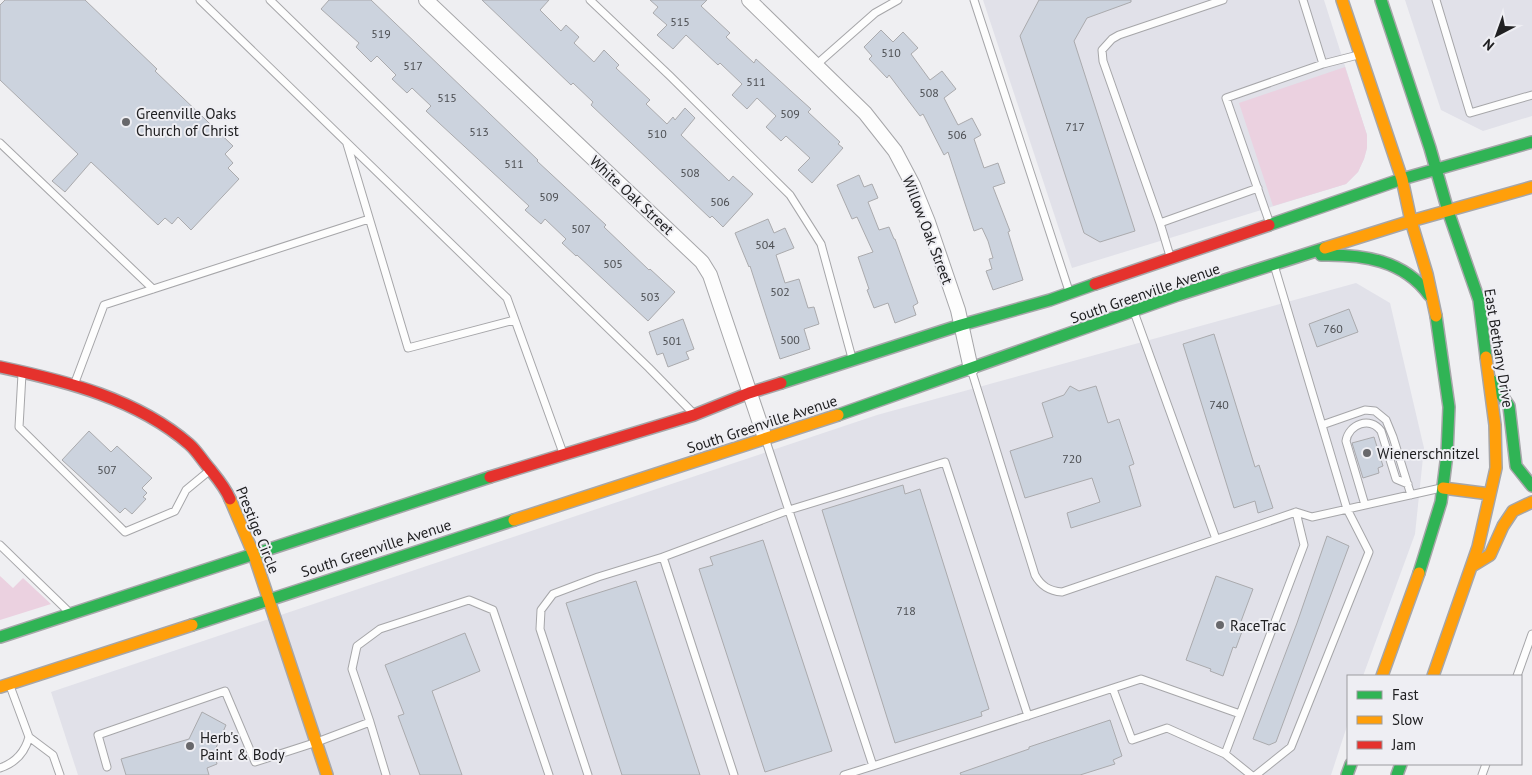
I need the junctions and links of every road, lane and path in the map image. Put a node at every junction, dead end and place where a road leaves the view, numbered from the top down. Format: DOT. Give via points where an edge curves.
graph roads {
  1 [pos="200,0"];
  2 [pos="270,0"];
  3 [pos="426,0"];
  4 [pos="590,0"];
  5 [pos="749,0"];
  6 [pos="898,0"];
  7 [pos="974,0"];
  8 [pos="1223,0"];
  9 [pos="1302,0"];
  10 [pos="1342,0"];
  11 [pos="1381,0"];
  12 [pos="1436,0"];
  13 [pos="1361,54"];
  14 [pos="1323,64"];
  15 [pos="816,65"];
  16 [pos="1532,94"];
  17 [pos="346,142"];
  18 [pos="1532,142"];
  19 [pos="0,143"];
  20 [pos="1436,170"];
  21 [pos="1402,179"];
  22 [pos="1532,187"];
  23 [pos="1258,188"];
  24 [pos="1448,211"];
  25 [pos="369,219"];
  26 [pos="1412,221"];
  27 [pos="1160,222"];
  28 [pos="1271,224"];
  29 [pos="1297,257"];
  30 [pos="1171,259"];
  31 [pos="1274,265"];
  32 [pos="153,289"];
  33 [pos="1070,293"];
  34 [pos="1432,299"];
  35 [pos="1134,312"];
  36 [pos="514,320"];
  37 [pos="961,326"];
  38 [pos="853,360"];
  39 [pos="0,367"];
  40 [pos="971,369"];
  41 [pos="22,371"];
  42 [pos="1490,380"];
  43 [pos="74,386"];
  44 [pos="749,393"];
  45 [pos="694,415"];
  46 [pos="1322,425"];
  47 [pos="765,438"];
  48 [pos="564,455"];
  49 [pos="210,470"];
  50 [pos="1408,484"];
  51 [pos="1532,486"];
  52 [pos="1443,488"];
  53 [pos="1490,494"];
  54 [pos="1411,495"];
  55 [pos="1532,502"];
  56 [pos="1365,505"];
  57 [pos="1347,509"];
  58 [pos="789,510"];
  59 [pos="1296,512"];
  60 [pos="1216,539"];
  61 [pos="0,545"];
  62 [pos="254,555"];
  63 [pos="663,556"];
  64 [pos="1472,566"];
  65 [pos="269,599"];
  66 [pos="71,614"];
  67 [pos="1532,634"];
  68 [pos="0,637"];
  69 [pos="1382,675"];
  70 [pos="1433,675"];
  71 [pos="1517,675"];
  72 [pos="5,685"];
  73 [pos="1113,689"];
  74 [pos="1240,714"];
  75 [pos="1028,716"];
  76 [pos="370,722"];
  77 [pos="30,738"];
  78 [pos="316,742"];
  79 [pos="1225,754"];
  80 [pos="873,766"];
  81 [pos="107,767"];
  82 [pos="0,768"];
  83 [pos="60,775"];
  84 [pos="327,775"];
  85 [pos="386,775"];
  86 [pos="549,775"];
  87 [pos="588,775"];
  88 [pos="734,775"];
  89 [pos="844,775"];
  90 [pos="1251,775"];
  91 [pos="1256,775"];
  1 -- 17 [label="lane"];
  2 -- 45 [label="lane"];
  3 -- 44 [label="street, White Oak Street" via="702,262 710,275"];
  4 -- 38 [label="lane" via="790,194 821,244"];
  5 -- 15 [label="street, Willow Oak Street"];
  6 -- 15 [label="lane" via="875,13"];
  7 -- 33 [label="lane"];
  8 -- 27 [label="lane" via="1119,36 1102,50 1103,61"];
  9 -- 14 [label="lane"];
  10 -- 13 [label="main road"];
  11 -- 20 [label="main road, East Bethany Drive"];
  12 -- 16 [label="lane" via="1470,113"];
  13 -- 14 [label="lane"];
  13 -- 21 [label="main road"];
  14 -- 23 [label="lane" via="1226,98"];
  15 -- 37 [label="street, Willow Oak Street" via="865,113 894,151 928,222"];
  17 -- 25 [label="lane"];
  17 -- 36 [label="lane" via="506,298"];
  18 -- 20 [label="main road, South Greenville Avenue"];
  19 -- 32 [label="lane"];
  20 -- 21 [label="main road, South Greenville Avenue"];
  20 -- 24 [label="main road, East Bethany Drive"];
  21 -- 26 [label="main road"];
  21 -- 28 [label="main road, South Greenville Avenue"];
  22 -- 24 [label="main road, South Greenville Avenue"];
  23 -- 27 [label="lane"];
  23 -- 28 [label="lane"];
  24 -- 26 [label="main road, South Greenville Avenue"];
  24 -- 42 [label="main road, East Bethany Drive" via="1479,300"];
  25 -- 32 [label="lane"];
  25 -- 36 [label="lane" via="408,348"];
  26 -- 29 [label="main road, South Greenville Avenue"];
  26 -- 34 [label="main road"];
  27 -- 30 [label="lane"];
  28 -- 30 [label="main road, South Greenville Avenue"];
  29 -- 31 [label="main road, South Greenville Avenue"];
  29 -- 34 [label="main road" via="1338,254 1391,265 1412,276"];
  30 -- 33 [label="main road, South Greenville Avenue"];
  31 -- 35 [label="main road, South Greenville Avenue"];
  31 -- 46 [label="lane"];
  32 -- 43 [label="lane" via="104,305"];
  33 -- 37 [label="main road, South Greenville Avenue"];
  34 -- 52 [label="main road" via="1449,407"];
  35 -- 40 [label="main road, South Greenville Avenue"];
  35 -- 60 [label="lane"];
  36 -- 48 [label="lane"];
  37 -- 38 [label="main road, South Greenville Avenue"];
  37 -- 40 [label="street, Willow Oak Street"];
  38 -- 44 [label="main road, South Greenville Avenue"];
  39 -- 41 [label="main road, Prestige Circle"];
  40 -- 47 [label="main road, South Greenville Avenue"];
  40 -- 60 [label="lane" via="1034,575 1040,584 1062,592"];
  41 -- 43 [label="main road, Prestige Circle"];
  41 -- 49 [label="lane" via="19,427 125,532 175,511 186,490"];
  42 -- 51 [label="main road" via="1509,406 1516,466"];
  42 -- 53 [label="main road, East Bethany Drive" via="1496,468"];
  43 -- 49 [label="main road, Prestige Circle" via="146,414 190,445"];
  44 -- 45 [label="main road, South Greenville Avenue"];
  44 -- 47 [label="street, White Oak Street"];
  45 -- 48 [label="main road, South Greenville Avenue"];
  46 -- 50 [label="lane" via="1365,410 1375,411 1386,420"];
  46 -- 57 [label="lane"];
  47 -- 58 [label="lane"];
  47 -- 65 [label="main road, South Greenville Avenue"];
  48 -- 62 [label="main road, South Greenville Avenue"];
  49 -- 62 [label="main road, Prestige Circle" via="226,490"];
  50 -- 54 [label="lane"];
  50 -- 56 [label="lane" via="1396,479 1377,426 1362,423 1351,429 1346,441"];
  52 -- 53 [label="main road"];
  52 -- 54 [label="lane"];
  52 -- 69 [label="main road" via="1426,555"];
  53 -- 64 [label="main road, East Bethany Drive"];
  54 -- 56 [label="lane"];
  55 -- 64 [label="main road" via="1513,511 1490,555"];
  56 -- 57 [label="lane"];
  57 -- 59 [label="lane" via="1312,517"];
  57 -- 91 [label="lane" via="1369,552 1291,747"];
  58 -- 63 [label="lane"];
  58 -- 75 [label="lane" via="945,462"];
  58 -- 80 [label="lane"];
  59 -- 60 [label="lane"];
  59 -- 74 [label="lane" via="1304,545"];
  61 -- 66 [label="lane"];
  62 -- 65 [label="main road, Prestige Circle"];
  62 -- 66 [label="main road, South Greenville Avenue"];
  63 -- 87 [label="lane" via="553,594 541,610 540,629"];
  63 -- 88 [label="lane"];
  64 -- 70 [label="main road, East Bethany Drive"];
  65 -- 72 [label="main road, South Greenville Avenue"];
  65 -- 78 [label="main road, Prestige Circle"];
  66 -- 68 [label="main road, South Greenville Avenue"];
  67 -- 71 [label="lane"];
  72 -- 77 [label="lane"];
  73 -- 74 [label="lane" via="1141,679"];
  73 -- 75 [label="lane"];
  73 -- 79 [label="lane" via="1132,740 1167,728"];
  74 -- 79 [label="lane"];
  75 -- 80 [label="lane"];
  76 -- 78 [label="lane"];
  76 -- 85 [label="lane"];
  76 -- 86 [label="lane" via="352,669 357,646 380,629 469,600 493,610"];
  77 -- 82 [label="lane" via="21,754"];
  77 -- 83 [label="lane" via="53,755"];
  78 -- 81 [label="lane" via="255,762 224,691 98,735"];
  78 -- 84 [label="main road, Prestige Circle"];
  79 -- 90 [label="lane"];
  80 -- 89 [label="lane"];
}
